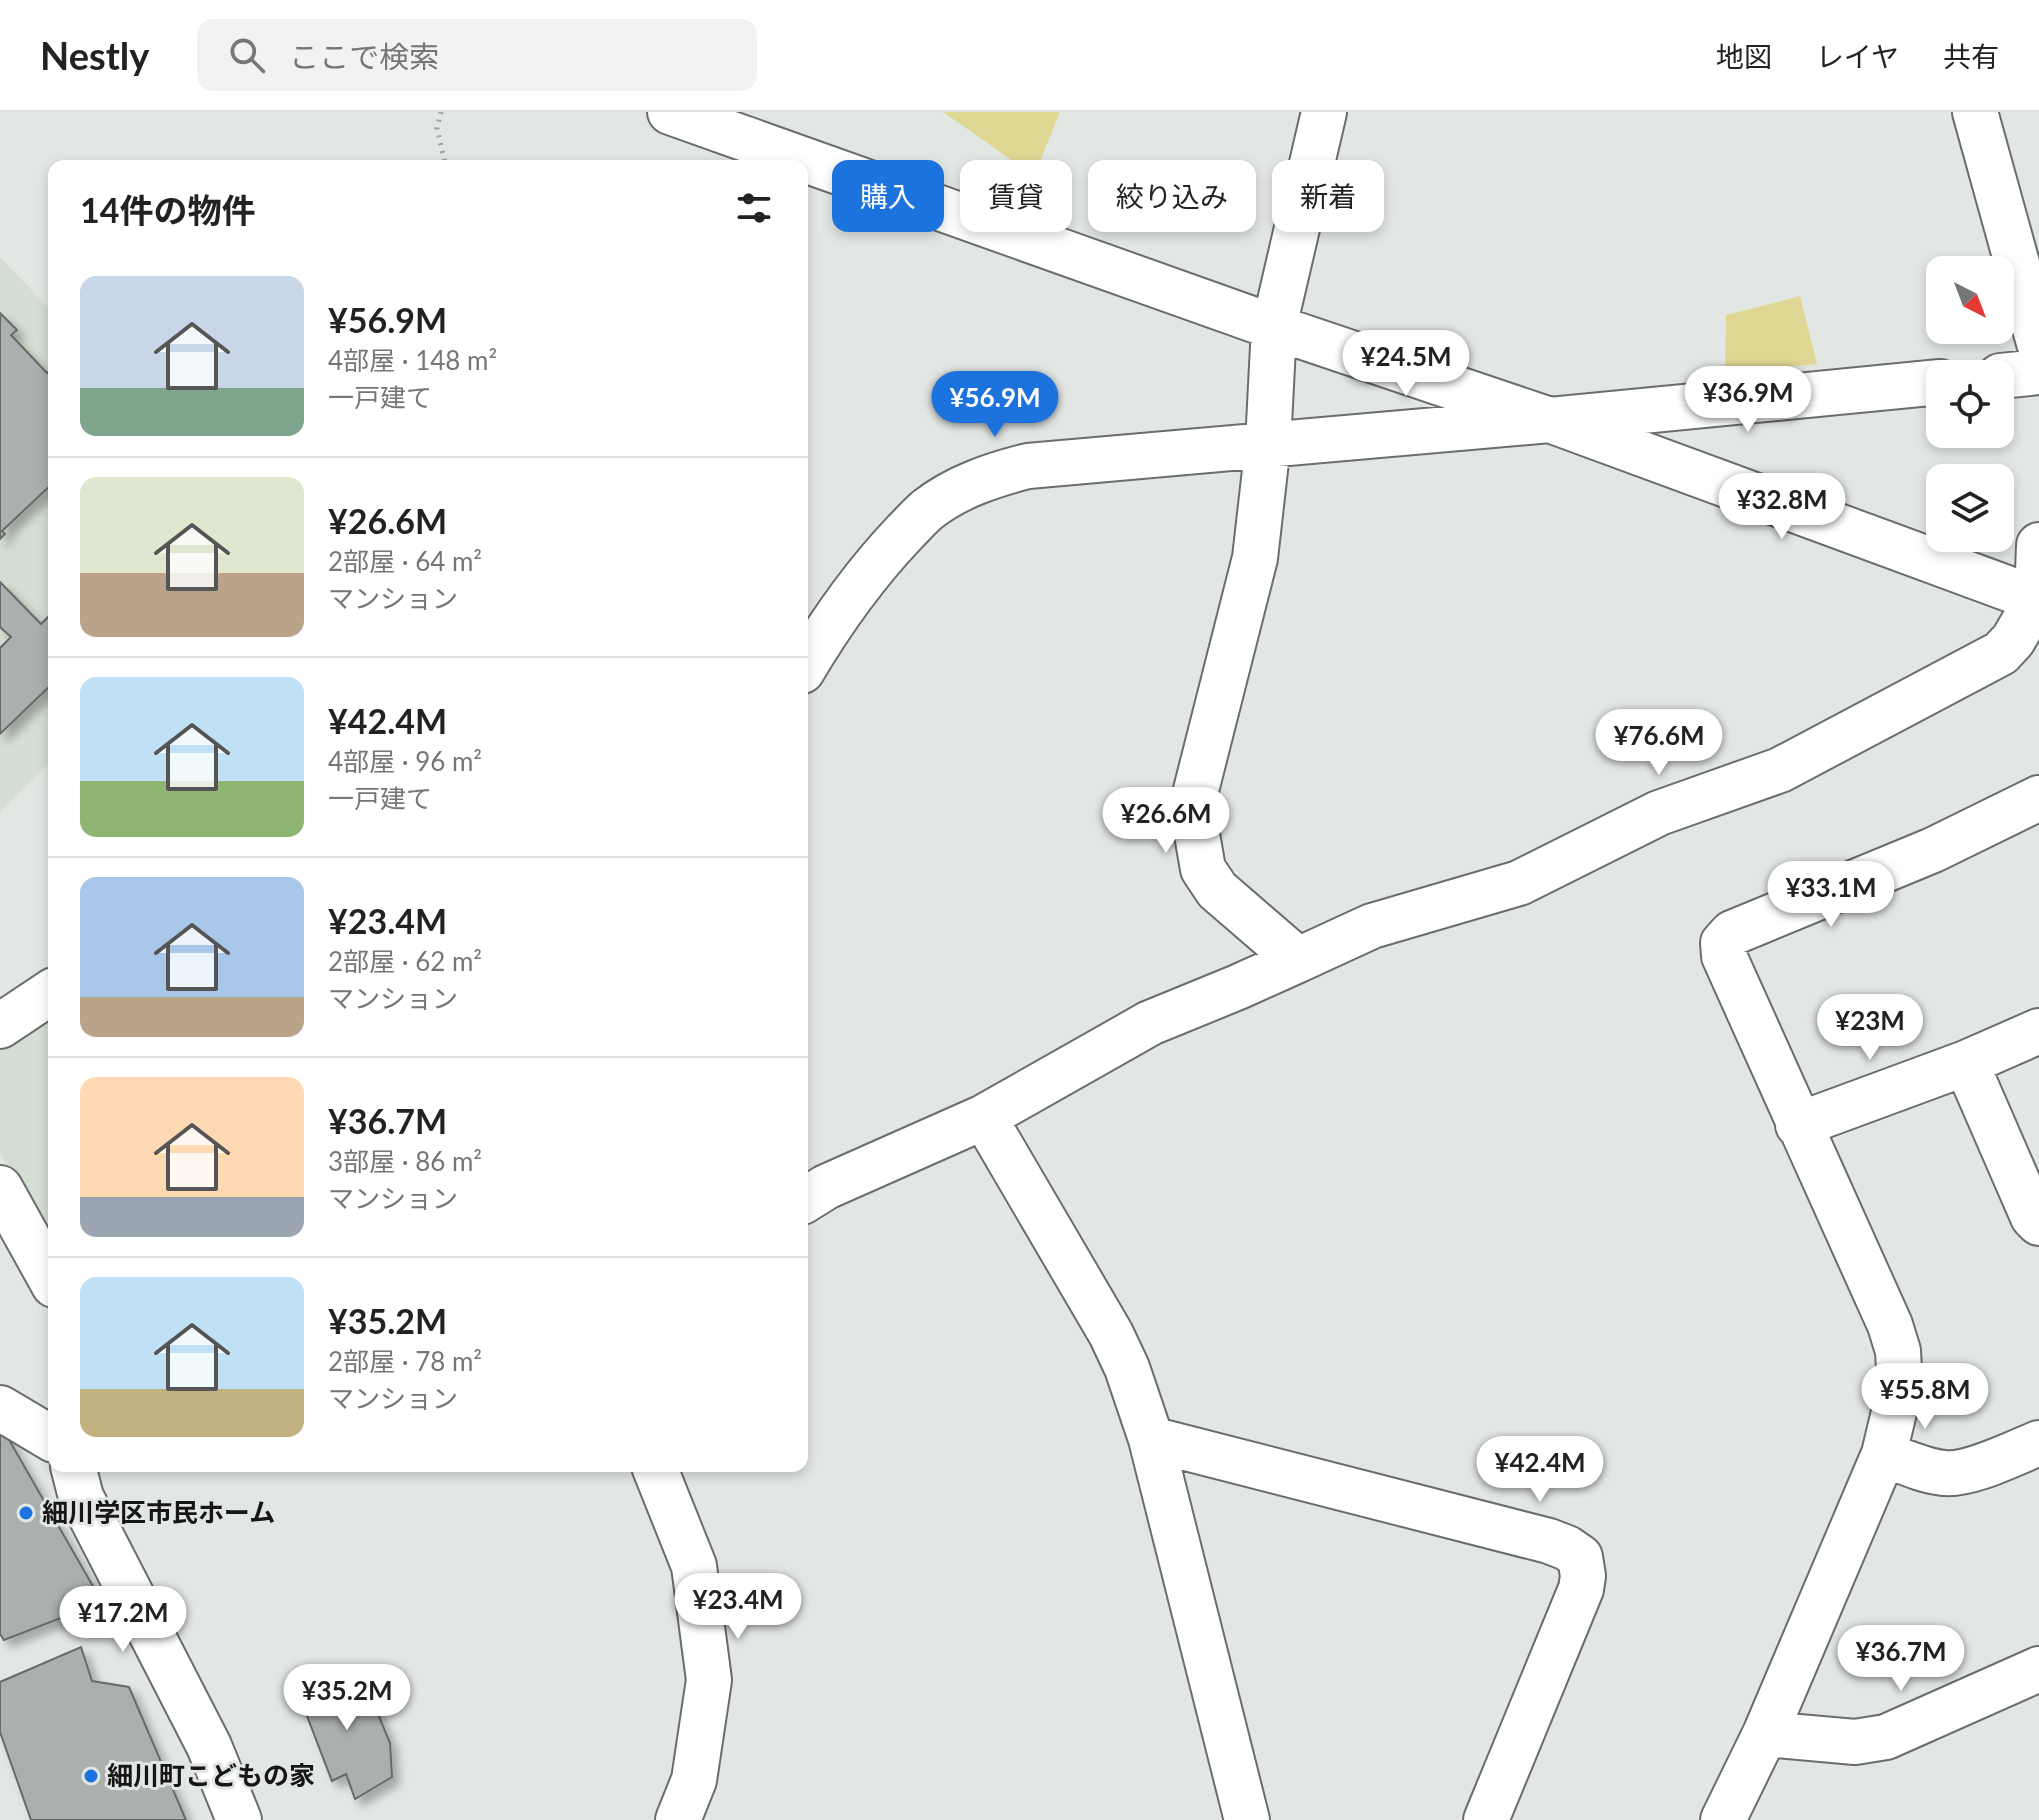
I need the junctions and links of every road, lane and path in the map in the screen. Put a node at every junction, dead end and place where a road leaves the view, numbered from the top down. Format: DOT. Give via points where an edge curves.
graph roads {
  1 [pos="441,112"];
  2 [pos="670,112"];
  3 [pos="1324,112"];
  4 [pos="1975,112"];
  5 [pos="444,160"];
  6 [pos="805,160"];
  7 [pos="808,161"];
  8 [pos="1274,327"];
  9 [pos="2039,343"];
  10 [pos="2039,372"];
  11 [pos="2014,375"];
  12 [pos="1926,383"];
  13 [pos="1550,420"];
  14 [pos="1268,444"];
  15 [pos="2039,545"];
  16 [pos="2038,600"];
  17 [pos="809,649"];
  18 [pos="2039,798"];
  19 [pos="1298,960"];
  20 [pos="48,994"];
  21 [pos="0,1026"];
  22 [pos="2039,1031"];
  23 [pos="1966,1063"];
  24 [pos="984,1117"];
  25 [pos="1798,1125"];
  26 [pos="0,1188"];
  27 [pos="808,1198"];
  28 [pos="2039,1223"];
  29 [pos="48,1274"];
  30 [pos="0,1408"];
  31 [pos="48,1436"];
  32 [pos="1151,1439"];
  33 [pos="2039,1443"];
  34 [pos="1884,1454"];
  35 [pos="75,1472"];
  36 [pos="656,1472"];
  37 [pos="2039,1669"];
  38 [pos="1765,1734"];
  39 [pos="239,1820"];
  40 [pos="678,1820"];
  41 [pos="1247,1820"];
  42 [pos="1486,1820"];
  43 [pos="1723,1820"];
  1 -- 5 [label="path" via="437,128"];
  2 -- 6 [label="street"];
  3 -- 8 [label="street"];
  4 -- 9 [label="street"];
  7 -- 8 [label="street"];
  8 -- 13 [label="street"];
  8 -- 14 [label="street"];
  10 -- 11 [label="street"];
  12 -- 13 [label="street"];
  13 -- 14 [label="street"];
  13 -- 16 [label="street"];
  14 -- 17 [label="street" via="1028,466 983,479 926,511"];
  14 -- 19 [label="street" via="1255,558 1192,806 1203,869 1217,890"];
  15 -- 16 [label="street"];
  16 -- 19 [label="street" via="2001,653 1780,770 1659,813 1519,883 1372,926"];
  18 -- 25 [label="street" via="1933,850 1732,933 1723,943 1724,956"];
  19 -- 24 [label="street" via="1150,1023"];
  20 -- 21 [label="street"];
  22 -- 23 [label="street"];
  23 -- 25 [label="street"];
  23 -- 28 [label="street"];
  24 -- 27 [label="street"];
  24 -- 32 [label="street" via="1111,1334"];
  25 -- 34 [label="street" via="1898,1351 1900,1387"];
  26 -- 29 [label="street"];
  30 -- 31 [label="street"];
  32 -- 41 [label="street"];
  32 -- 42 [label="street" via="1549,1541 1580,1557 1581,1589"];
  33 -- 34 [label="street" via="1946,1474"];
  34 -- 38 [label="street"];
  35 -- 39 [label="street" via="81,1497 209,1746"];
  36 -- 40 [label="street" via="694,1566 709,1680 694,1780"];
  37 -- 38 [label="street" via="1886,1737 1855,1742"];
  38 -- 43 [label="street"];
}
